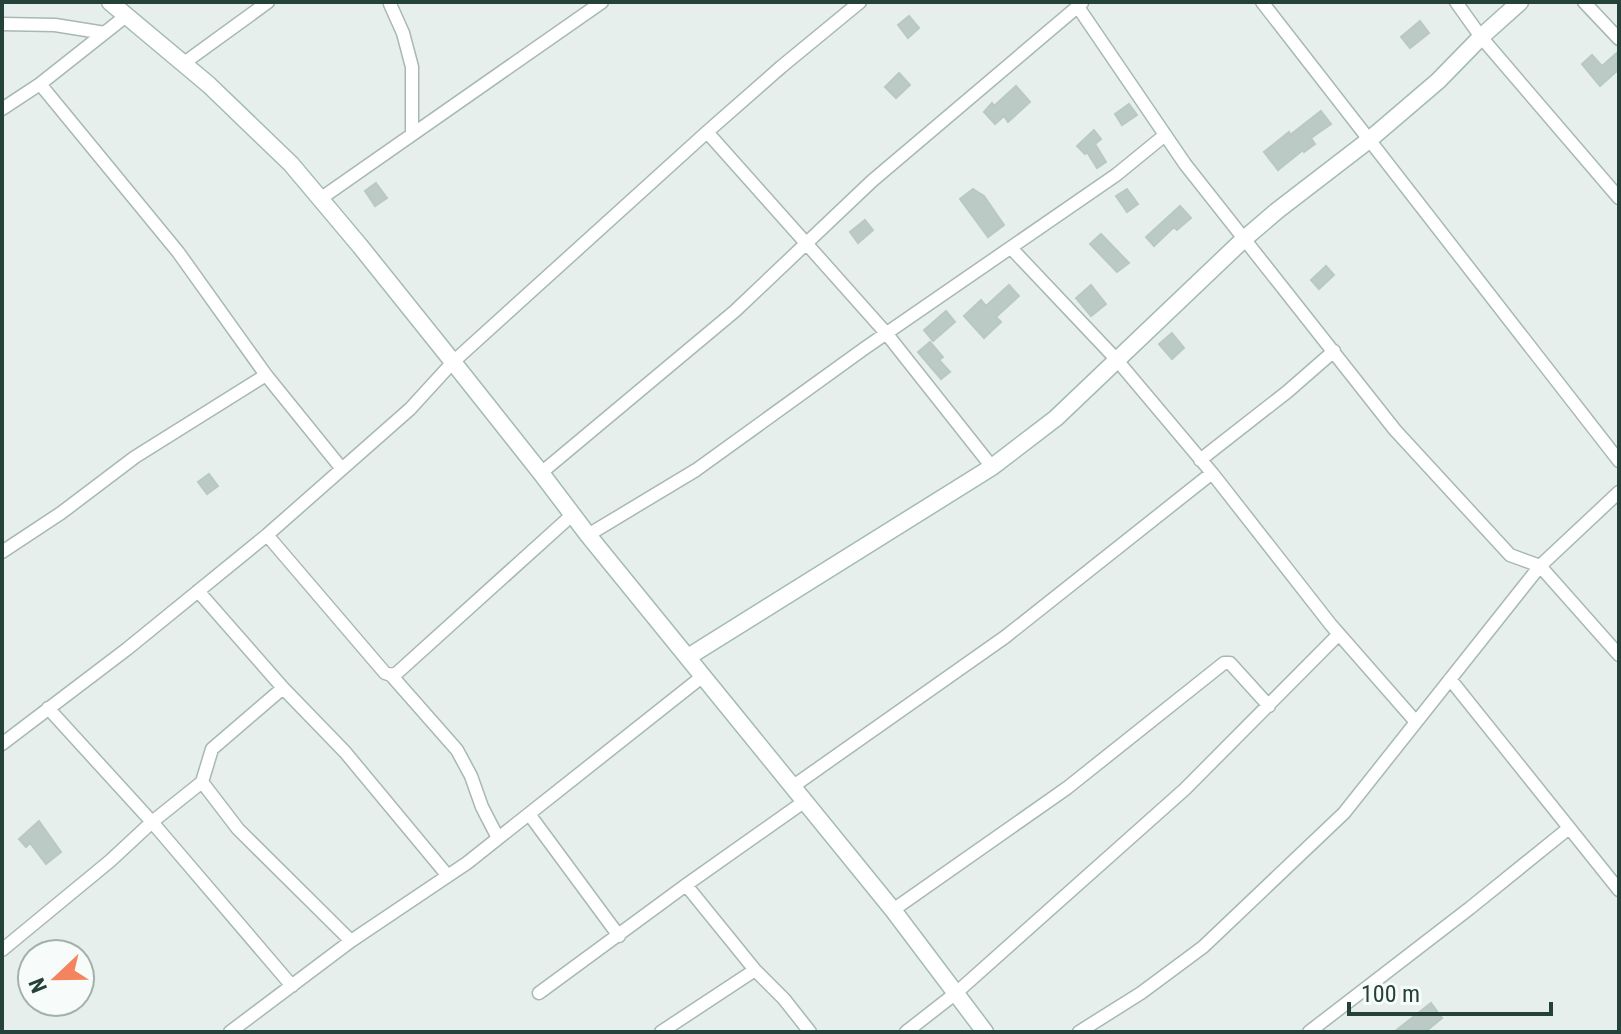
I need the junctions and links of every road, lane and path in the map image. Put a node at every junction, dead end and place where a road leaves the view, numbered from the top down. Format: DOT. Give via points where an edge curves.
graph roads {
  1 [pos="110,2"];
  2 [pos="268,2"];
  3 [pos="391,2"];
  4 [pos="602,2"];
  5 [pos="860,2"];
  6 [pos="1262,2"];
  7 [pos="1456,2"];
  8 [pos="1520,2"];
  9 [pos="1584,2"];
  10 [pos="1081,4"];
  11 [pos="126,16"];
  12 [pos="2,24"];
  13 [pos="105,33"];
  14 [pos="1481,37"];
  15 [pos="1619,39"];
  16 [pos="184,63"];
  17 [pos="40,84"];
  18 [pos="2,109"];
  19 [pos="707,132"];
  20 [pos="412,134"];
  21 [pos="1165,135"];
  22 [pos="1369,140"];
  23 [pos="1619,198"];
  24 [pos="320,199"];
  25 [pos="1244,239"];
  26 [pos="806,244"];
  27 [pos="1011,248"];
  28 [pos="886,333"];
  29 [pos="1334,351"];
  30 [pos="1116,359"];
  31 [pos="453,362"];
  32 [pos="266,375"];
  33 [pos="1200,460"];
  34 [pos="1619,461"];
  35 [pos="992,467"];
  36 [pos="342,469"];
  37 [pos="541,473"];
  38 [pos="1212,473"];
  39 [pos="1619,492"];
  40 [pos="572,515"];
  41 [pos="267,535"];
  42 [pos="588,535"];
  43 [pos="2,552"];
  44 [pos="1540,566"];
  45 [pos="198,591"];
  46 [pos="1339,634"];
  47 [pos="1619,655"];
  48 [pos="688,657"];
  49 [pos="391,675"];
  50 [pos="703,676"];
  51 [pos="1450,679"];
  52 [pos="283,688"];
  53 [pos="1269,706"];
  54 [pos="48,708"];
  55 [pos="1416,722"];
  56 [pos="2,744"];
  57 [pos="202,782"];
  58 [pos="792,787"];
  59 [pos="805,801"];
  60 [pos="529,814"];
  61 [pos="152,822"];
  62 [pos="1569,828"];
  63 [pos="498,838"];
  64 [pos="448,876"];
  65 [pos="686,885"];
  66 [pos="1619,890"];
  67 [pos="893,910"];
  68 [pos="619,936"];
  69 [pos="351,941"];
  70 [pos="2,950"];
  71 [pos="755,970"];
  72 [pos="292,986"];
  73 [pos="539,993"];
  74 [pos="956,993"];
  75 [pos="230,1032"];
  76 [pos="661,1032"];
  77 [pos="810,1032"];
  78 [pos="906,1032"];
  79 [pos="985,1032"];
  80 [pos="1079,1032"];
  81 [pos="1309,1032"];
  1 -- 11 [label="main road"];
  2 -- 16 [label="street"];
  3 -- 20 [label="street" via="412,67"];
  4 -- 20 [label="street"];
  5 -- 19 [label="street"];
  6 -- 22 [label="street"];
  7 -- 14 [label="street"];
  8 -- 14 [label="main road"];
  9 -- 15 [label="street"];
  10 -- 21 [label="street"];
  10 -- 26 [label="street" via="872,181"];
  11 -- 13 [label="street"];
  11 -- 16 [label="main road"];
  12 -- 13 [label="street"];
  13 -- 17 [label="street"];
  14 -- 22 [label="main road"];
  14 -- 23 [label="street"];
  16 -- 24 [label="main road" via="291,164"];
  17 -- 18 [label="street"];
  17 -- 32 [label="street" via="178,252"];
  19 -- 26 [label="street"];
  19 -- 31 [label="street"];
  20 -- 24 [label="street"];
  21 -- 25 [label="street"];
  21 -- 27 [label="street"];
  22 -- 25 [label="main road"];
  22 -- 34 [label="street"];
  24 -- 31 [label="main road"];
  25 -- 29 [label="street"];
  25 -- 30 [label="main road"];
  26 -- 28 [label="street"];
  26 -- 37 [label="street" via="735,311"];
  27 -- 28 [label="street"];
  27 -- 30 [label="street"];
  28 -- 35 [label="street"];
  28 -- 42 [label="street" via="696,470"];
  29 -- 33 [label="street"];
  29 -- 44 [label="street" via="1395,430 1510,555"];
  30 -- 33 [label="street"];
  30 -- 35 [label="main road" via="1056,418"];
  31 -- 36 [label="street"];
  31 -- 37 [label="main road"];
  32 -- 36 [label="street"];
  32 -- 43 [label="street" via="135,457"];
  33 -- 38 [label="street"];
  35 -- 48 [label="main road"];
  36 -- 41 [label="street"];
  37 -- 40 [label="main road"];
  38 -- 46 [label="street"];
  38 -- 58 [label="street" via="1005,637"];
  39 -- 44 [label="street"];
  40 -- 42 [label="main road"];
  40 -- 49 [label="street"];
  41 -- 45 [label="street"];
  41 -- 49 [label="street"];
  42 -- 48 [label="main road"];
  44 -- 47 [label="street"];
  44 -- 51 [label="street"];
  45 -- 52 [label="street"];
  45 -- 54 [label="street"];
  46 -- 53 [label="street"];
  46 -- 55 [label="street"];
  48 -- 50 [label="main road"];
  49 -- 63 [label="street" via="457,750"];
  50 -- 58 [label="main road"];
  50 -- 60 [label="street"];
  51 -- 55 [label="street"];
  51 -- 62 [label="street"];
  52 -- 57 [label="street" via="212,749"];
  52 -- 64 [label="street" via="345,752"];
  53 -- 67 [label="street" via="1230,663 1224,663 1067,788"];
  53 -- 74 [label="street" via="1185,789"];
  54 -- 56 [label="street"];
  54 -- 61 [label="street"];
  55 -- 80 [label="street" via="1344,813 1203,947"];
  57 -- 61 [label="street"];
  57 -- 69 [label="street" via="238,829"];
  58 -- 59 [label="main road"];
  59 -- 65 [label="street"];
  59 -- 67 [label="main road"];
  60 -- 63 [label="street"];
  60 -- 68 [label="street"];
  61 -- 70 [label="street"];
  61 -- 72 [label="street"];
  62 -- 66 [label="street"];
  62 -- 81 [label="street"];
  63 -- 64 [label="street"];
  64 -- 69 [label="street"];
  65 -- 68 [label="street"];
  65 -- 71 [label="street"];
  67 -- 74 [label="main road"];
  68 -- 73 [label="street"];
  69 -- 72 [label="street"];
  71 -- 76 [label="street"];
  71 -- 77 [label="street"];
  72 -- 75 [label="street"];
  74 -- 78 [label="street"];
  74 -- 79 [label="main road"];
}
